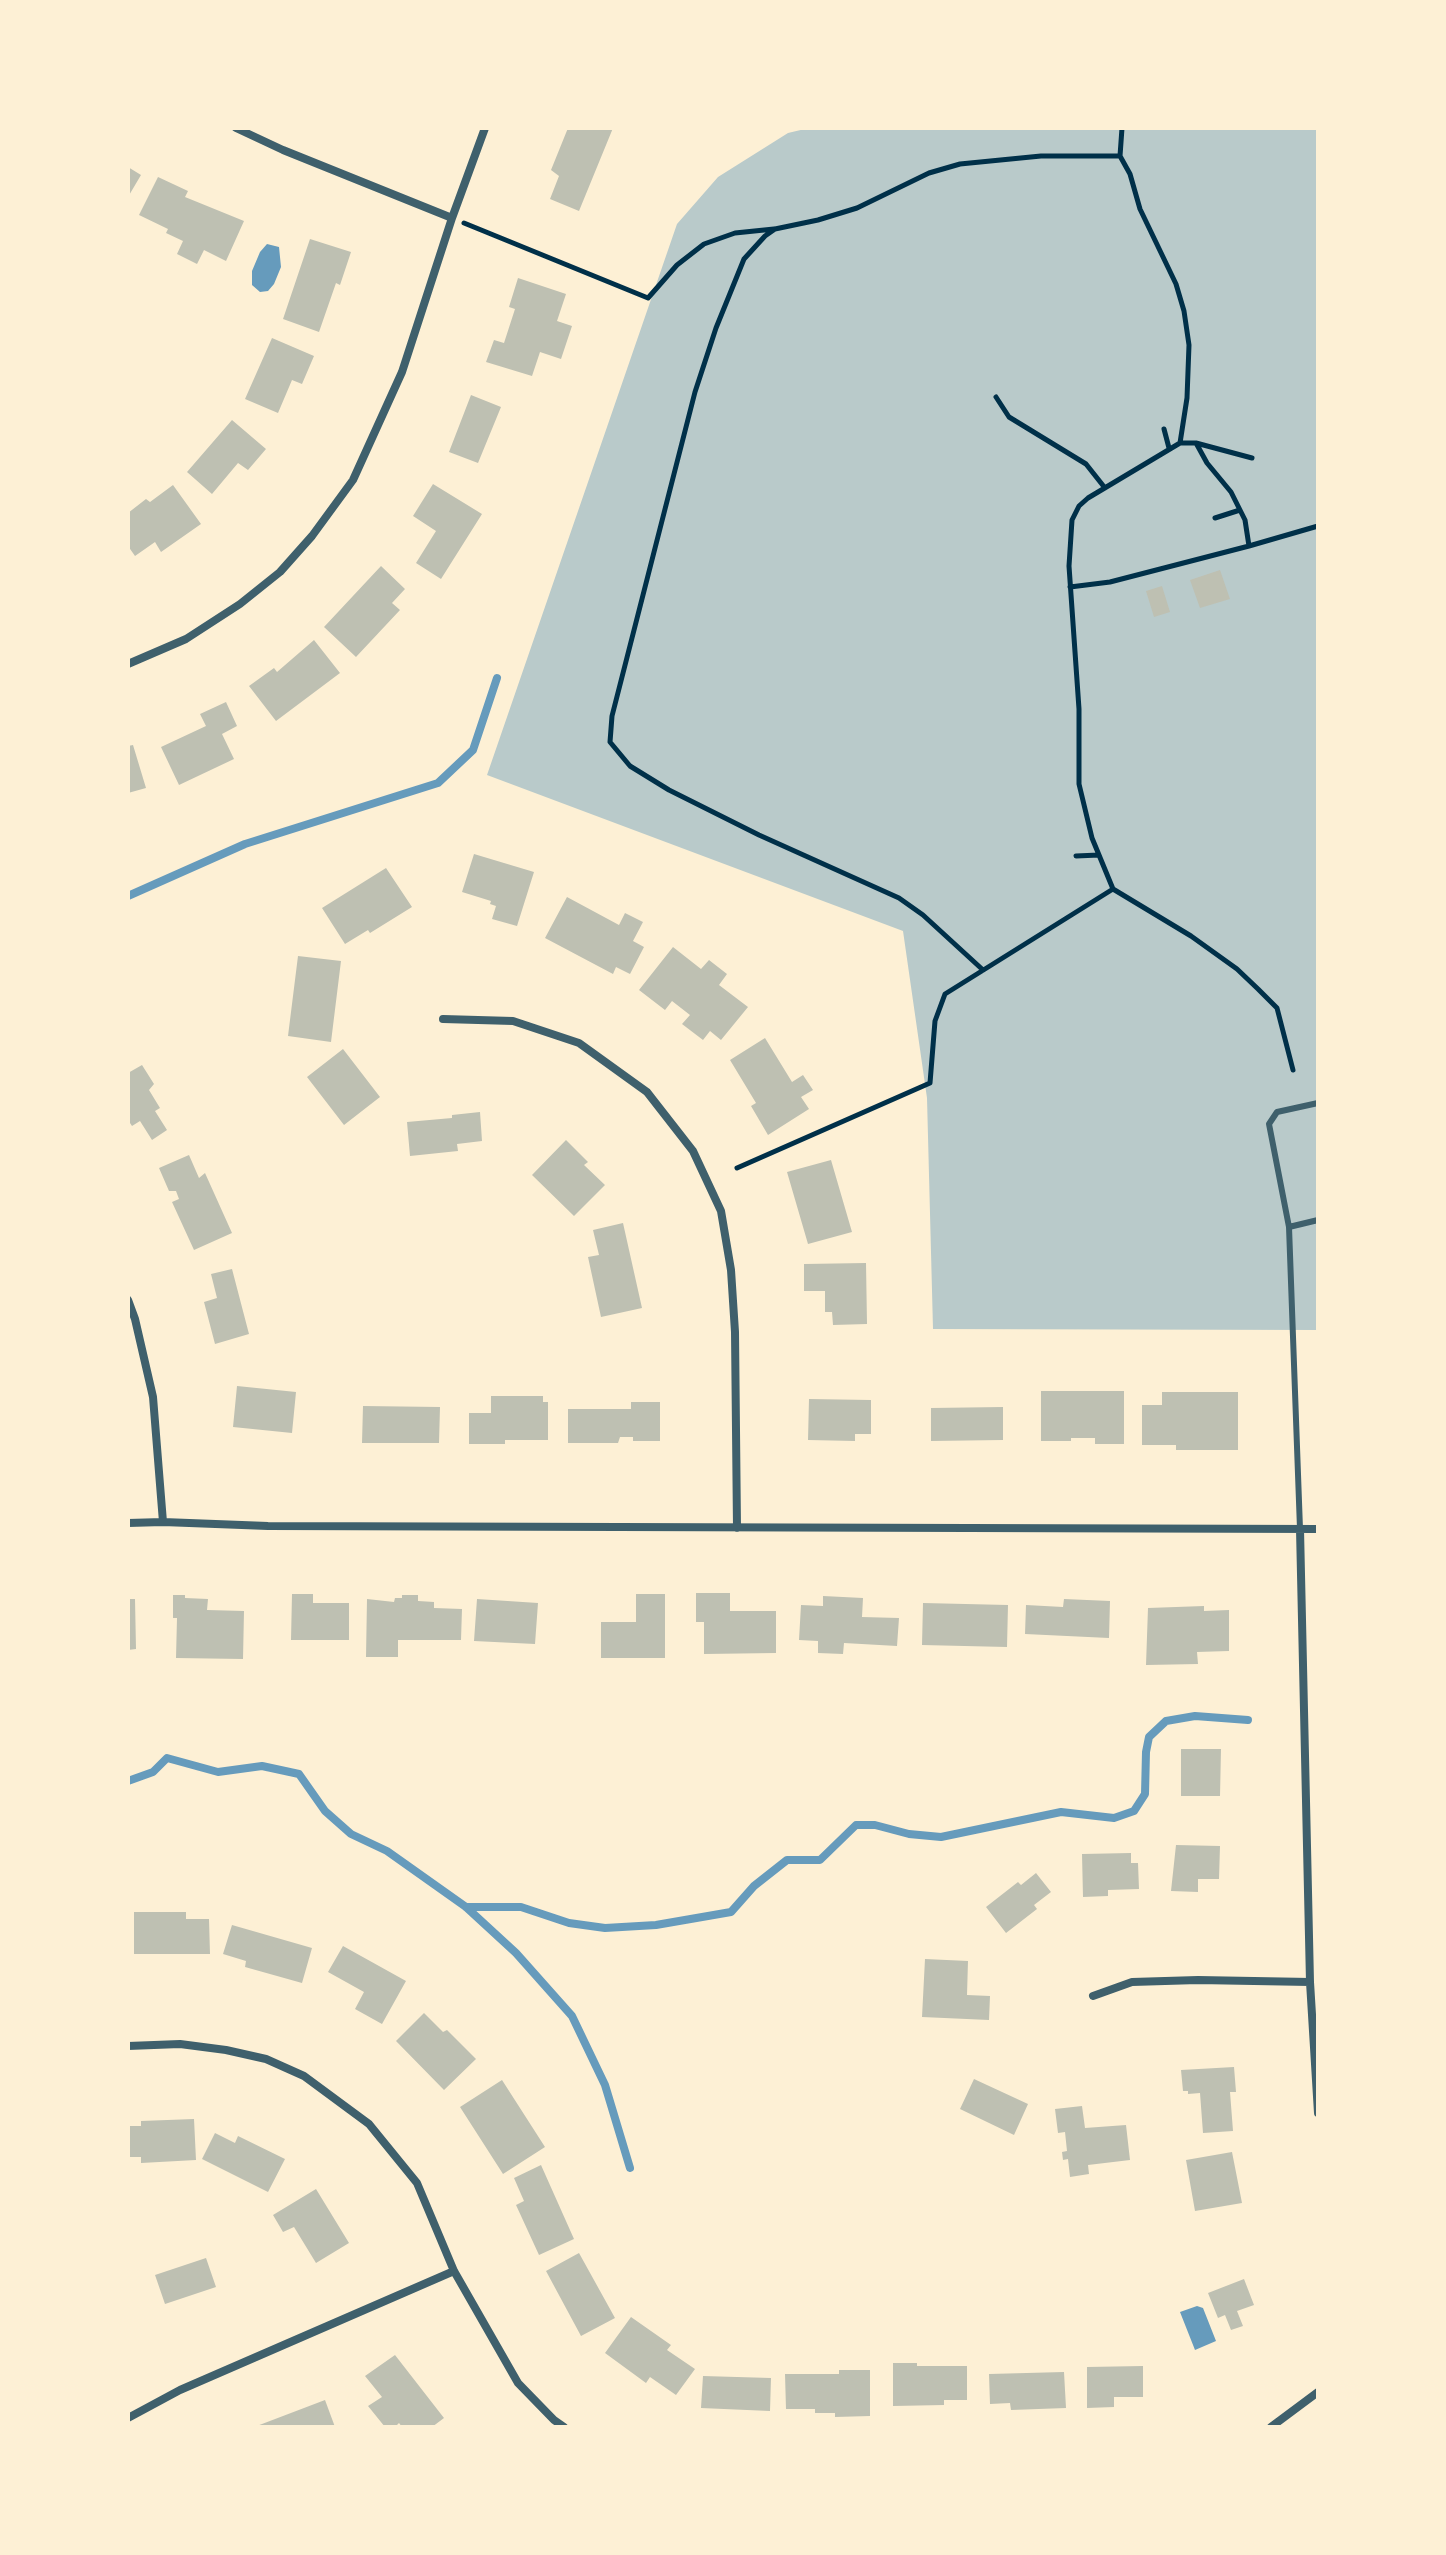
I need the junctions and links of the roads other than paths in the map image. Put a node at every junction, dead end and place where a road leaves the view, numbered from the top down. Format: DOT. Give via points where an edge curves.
graph roads {
  1 [pos="236,128"];
  2 [pos="485,128"];
  3 [pos="452,218"];
  4 [pos="128,664"];
  5 [pos="443,1019"];
  6 [pos="1318,1103"];
  7 [pos="1318,1220"];
  8 [pos="1289,1227"];
  9 [pos="128,1300"];
  10 [pos="163,1522"];
  11 [pos="128,1523"];
  12 [pos="737,1528"];
  13 [pos="1300,1529"];
  14 [pos="1318,1529"];
  15 [pos="1310,1982"];
  16 [pos="1093,1996"];
  17 [pos="128,2046"];
  18 [pos="1318,2113"];
  19 [pos="454,2271"];
  20 [pos="1318,2392"];
  21 [pos="128,2418"];
  22 [pos="564,2427"];
  23 [pos="1271,2427"];
  1 -- 3 [label="street"];
  2 -- 3 [label="street"];
  3 -- 4 [label="street" via="393,394 343,494 280,572 240,604 186,639"];
  5 -- 12 [label="street" via="513,1021 579,1043 647,1092 693,1151 721,1211 731,1270"];
  6 -- 8 [label="lane" via="1277,1112 1269,1124"];
  7 -- 8 [label="lane"];
  8 -- 13 [label="lane"];
  9 -- 10 [label="street" via="153,1397"];
  10 -- 11 [label="street"];
  10 -- 12 [label="street"];
  12 -- 13 [label="street"];
  13 -- 14 [label="street"];
  13 -- 15 [label="street"];
  15 -- 16 [label="street" via="1132,1982"];
  15 -- 18 [label="street"];
  17 -- 19 [label="street" via="180,2044 226,2050 266,2059 304,2076 369,2124 413,2178"];
  19 -- 21 [label="street" via="180,2390"];
  19 -- 22 [label="street" via="518,2383"];
  20 -- 23 [label="street"];
}
